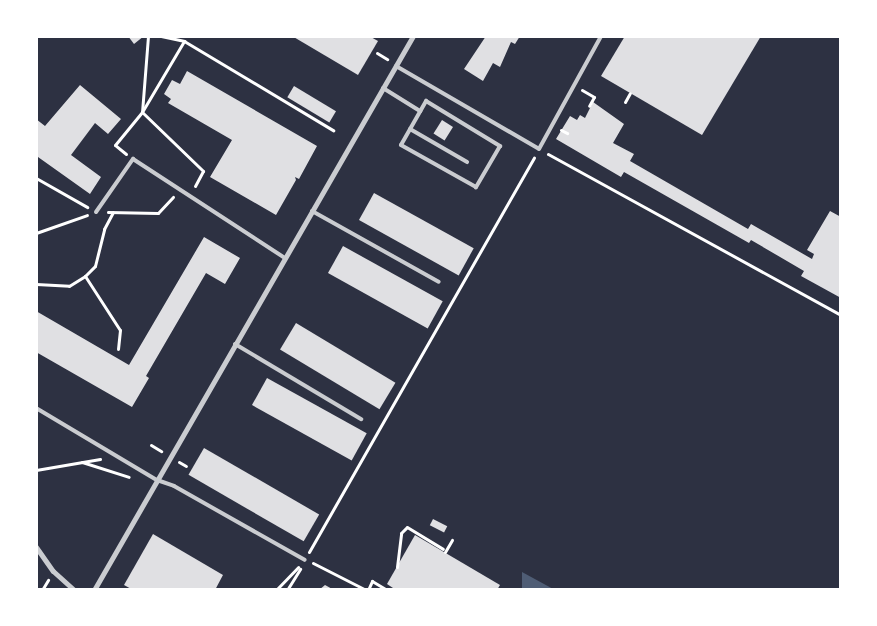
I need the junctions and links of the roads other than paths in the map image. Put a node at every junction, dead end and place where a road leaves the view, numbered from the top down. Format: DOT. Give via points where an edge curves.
graph roads {
  1 [pos="413,36"];
  2 [pos="601,36"];
  3 [pos="396,66"];
  4 [pos="383,88"];
  5 [pos="420,111"];
  6 [pos="410,129"];
  7 [pos="467,162"];
  8 [pos="312,211"];
  9 [pos="96,212"];
  10 [pos="285,258"];
  11 [pos="439,282"];
  12 [pos="236,344"];
  13 [pos="36,408"];
  14 [pos="361,419"];
  15 [pos="157,480"];
  16 [pos="36,547"];
  17 [pos="305,560"];
  18 [pos="74,590"];
  19 [pos="94,590"];
  1 -- 3 [label="street"];
  2 -- 3 [label="lane" via="539,149"];
  3 -- 4 [label="street"];
  4 -- 5 [label="lane"];
  4 -- 8 [label="street"];
  5 -- 6 [label="lane"];
  5 -- 6 [label="lane" via="426,101 500,146 476,187 401,145"];
  6 -- 7 [label="lane"];
  8 -- 10 [label="street"];
  8 -- 11 [label="lane"];
  9 -- 10 [label="lane" via="133,159 178,192"];
  10 -- 12 [label="street"];
  12 -- 14 [label="lane"];
  12 -- 15 [label="street"];
  13 -- 15 [label="lane"];
  15 -- 17 [label="lane" via="174,486"];
  15 -- 19 [label="street"];
  16 -- 18 [label="street" via="53,571"];
}
